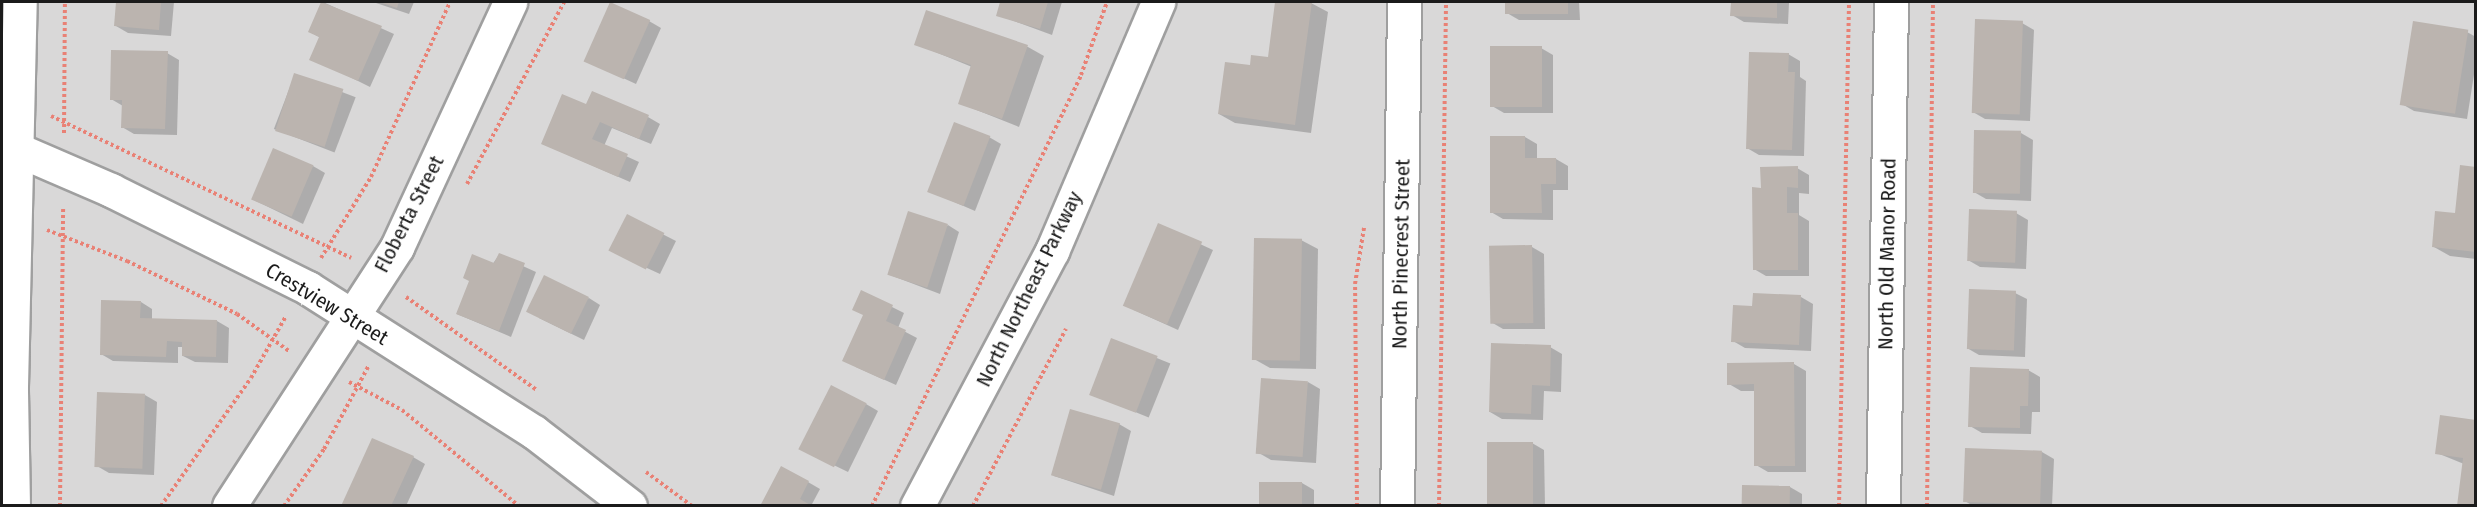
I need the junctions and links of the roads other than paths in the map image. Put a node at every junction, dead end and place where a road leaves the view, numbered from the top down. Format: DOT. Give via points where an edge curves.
graph roads {
  1 [pos="20,2"];
  2 [pos="510,2"];
  3 [pos="1158,2"];
  4 [pos="1404,2"];
  5 [pos="1891,2"];
  6 [pos="9,146"];
  7 [pos="352,316"];
  8 [pos="13,506"];
  9 [pos="229,506"];
  10 [pos="630,506"];
  11 [pos="917,506"];
  12 [pos="1397,506"];
  13 [pos="1883,506"];
  1 -- 6 [label="street"];
  2 -- 7 [label="street, Floberta Street" via="397,247"];
  3 -- 11 [label="street, North Northeast Parkway" via="1052,251"];
  4 -- 12 [label="street, North Pinecrest Street"];
  5 -- 13 [label="street, North Old Manor Road"];
  6 -- 7 [label="street, Crestview Street" via="308,288"];
  6 -- 8 [label="street" via="15,218"];
  7 -- 9 [label="street, Floberta Street"];
  7 -- 10 [label="street, Crestview Street" via="534,432"];
}
